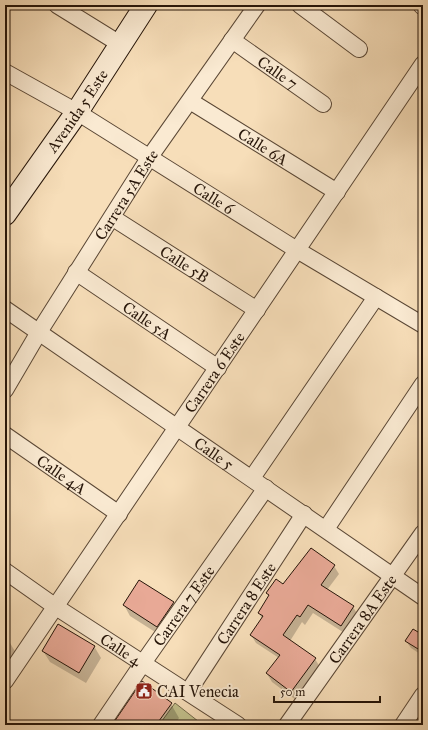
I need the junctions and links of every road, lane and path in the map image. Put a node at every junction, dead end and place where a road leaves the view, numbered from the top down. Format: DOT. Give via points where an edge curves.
graph roads {
  1 [pos="57,5"];
  2 [pos="146,5"];
  3 [pos="257,5"];
  4 [pos="300,5"];
  5 [pos="232,40"];
  6 [pos="120,44"];
  7 [pos="359,49"];
  8 [pos="423,64"];
  9 [pos="5,72"];
  10 [pos="190,101"];
  11 [pos="323,104"];
  12 [pos="77,112"];
  13 [pos="149,158"];
  14 [pos="337,192"];
  15 [pos="9,201"];
  16 [pos="112,218"];
  17 [pos="297,250"];
  18 [pos="76,272"];
  19 [pos="376,297"];
  20 [pos="5,309"];
  21 [pos="257,310"];
  22 [pos="423,325"];
  23 [pos="39,332"];
  24 [pos="218,368"];
  25 [pos="423,384"];
  26 [pos="5,390"];
  27 [pos="178,428"];
  28 [pos="5,435"];
  29 [pos="252,478"];
  30 [pos="266,488"];
  31 [pos="119,514"];
  32 [pos="304,514"];
  33 [pos="326,529"];
  34 [pos="423,533"];
  35 [pos="5,571"];
  36 [pos="392,577"];
  37 [pos="423,597"];
  38 [pos="56,607"];
  39 [pos="143,663"];
  40 [pos="5,681"];
  41 [pos="188,692"];
  42 [pos="423,694"];
  43 [pos="101,725"];
  44 [pos="238,725"];
  45 [pos="287,725"];
  46 [pos="403,725"];
  1 -- 6 [label="street"];
  2 -- 6 [label="main road, Avenida 5 Este"];
  3 -- 5 [label="street, Carrera 5A Este"];
  4 -- 7 [label="street"];
  5 -- 10 [label="street, Carrera 5A Este"];
  5 -- 11 [label="street, Calle 7"];
  6 -- 12 [label="main road, Avenida 5 Este"];
  8 -- 14 [label="street, Carrera 6 Este"];
  9 -- 12 [label="street, Calle 6"];
  10 -- 13 [label="street, Carrera 5A Este"];
  10 -- 14 [label="street, Calle 6A"];
  12 -- 13 [label="street, Calle 6"];
  12 -- 15 [label="main road, Avenida 5 Este"];
  13 -- 16 [label="street, Carrera 5A Este"];
  13 -- 17 [label="street, Calle 6"];
  14 -- 17 [label="street, Carrera 6 Este"];
  16 -- 18 [label="street, Carrera 5A Este"];
  16 -- 21 [label="street, Calle 5B"];
  17 -- 19 [label="street, Calle 6"];
  17 -- 21 [label="street, Carrera 6 Este"];
  18 -- 23 [label="street, Carrera 5A Este"];
  18 -- 24 [label="street, Calle 5A"];
  19 -- 22 [label="street, Calle 6"];
  19 -- 29 [label="street"];
  20 -- 23 [label="street, Calle 5"];
  21 -- 24 [label="street, Carrera 6 Este"];
  23 -- 26 [label="street, Carrera 5A Este"];
  23 -- 27 [label="street, Calle 5"];
  24 -- 27 [label="street, Carrera 6 Este"];
  25 -- 33 [label="street"];
  27 -- 29 [label="street, Calle 5"];
  27 -- 31 [label="street, Carrera 6 Este"];
  28 -- 31 [label="street, Calle 4A"];
  29 -- 30 [label="street, Calle 5"];
  30 -- 32 [label="street, Calle 5"];
  30 -- 39 [label="street, Carrera 7 Este"];
  31 -- 38 [label="street, Carrera 6 Este"];
  32 -- 33 [label="street, Calle 5"];
  32 -- 41 [label="street, Carrera 8 Este"];
  33 -- 36 [label="street, Calle 5"];
  34 -- 36 [label="street, Carrera 8A Este"];
  35 -- 38 [label="street, Calle 4"];
  36 -- 37 [label="street, Calle 5"];
  36 -- 45 [label="street, Carrera 8A Este"];
  38 -- 39 [label="street, Calle 4"];
  38 -- 40 [label="street, Carrera 6 Este"];
  39 -- 41 [label="street, Calle 4"];
  39 -- 43 [label="street, Carrera 7 Este"];
  41 -- 44 [label="street, Calle 4"];
  42 -- 46 [label="street"];
}
